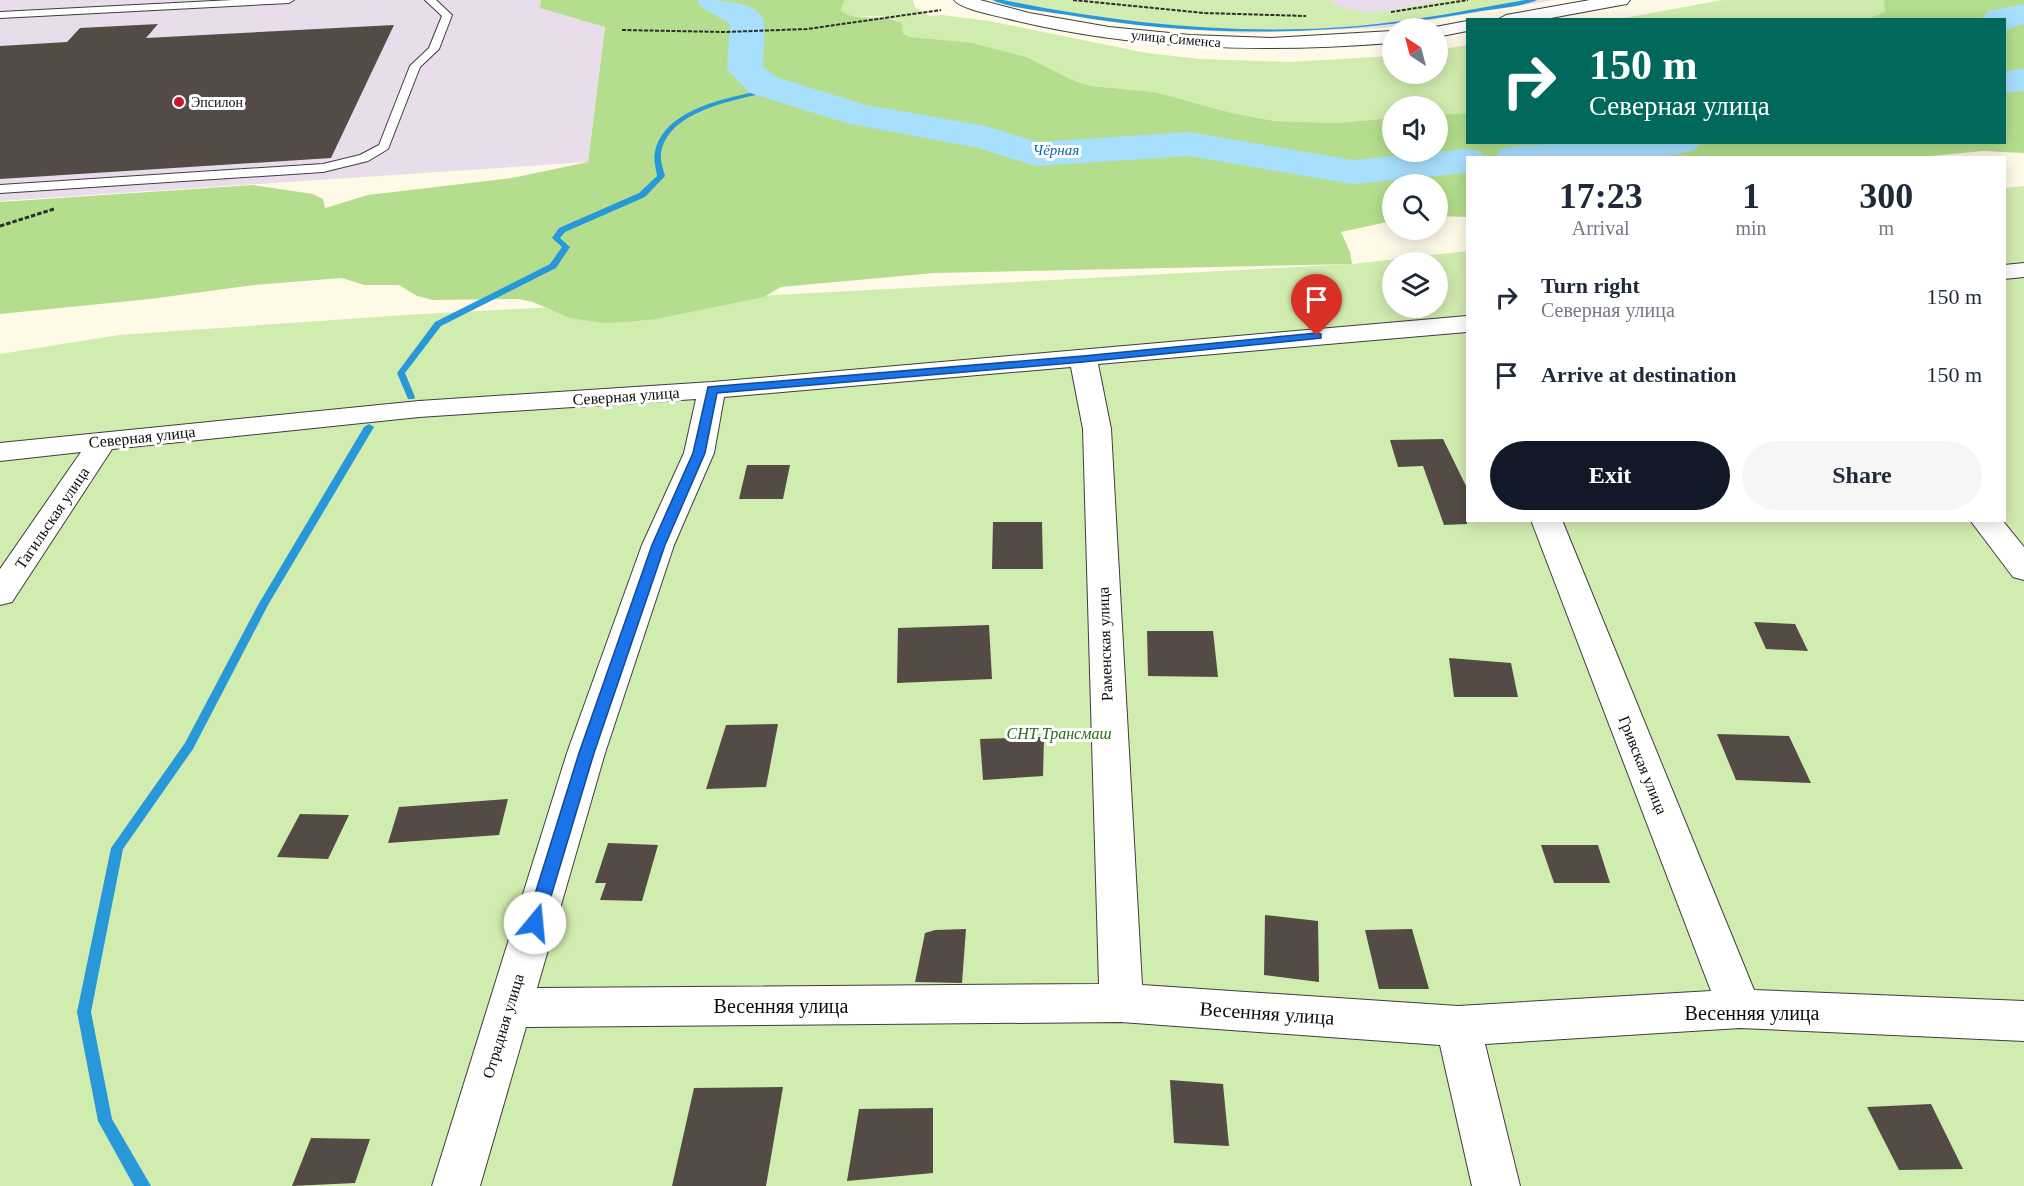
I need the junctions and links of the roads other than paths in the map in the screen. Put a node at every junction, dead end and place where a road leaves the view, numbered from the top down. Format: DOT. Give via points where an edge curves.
graph roads {
  1 [pos="289,0"];
  2 [pos="430,0"];
  3 [pos="966,0"];
  4 [pos="1621,0"];
  5 [pos="0,15"];
  6 [pos="1518,18"];
  7 [pos="1466,26"];
  8 [pos="1448,29"];
  9 [pos="1382,38"];
  10 [pos="0,189"];
  11 [pos="2024,270"];
  12 [pos="2006,272"];
  13 [pos="1466,324"];
  14 [pos="1083,359"];
  15 [pos="712,390"];
  16 [pos="103,441"];
  17 [pos="0,452"];
  18 [pos="1547,522"];
  19 [pos="1987,522"];
  20 [pos="2024,568"];
  21 [pos="0,594"];
  22 [pos="1121,1003"];
  23 [pos="509,1008"];
  24 [pos="1740,1009"];
  25 [pos="2024,1021"];
  26 [pos="1458,1026"];
  27 [pos="456,1186"];
  28 [pos="1496,1186"];
  1 -- 5 [label="lane"];
  2 -- 10 [label="lane" via="447,15 434,49 415,66 384,147 364,158 323,168"];
  3 -- 9 [label="street, улица Сименса" via="1033,20 1172,41 1254,44"];
  4 -- 6 [label="street"];
  7 -- 8 [label="street"];
  11 -- 12 [label="street"];
  13 -- 14 [label="street, Северная улица"];
  14 -- 15 [label="street, Северная улица"];
  14 -- 22 [label="street, Раменская улица" via="1097,429"];
  15 -- 16 [label="street, Северная улица" via="419,409"];
  15 -- 23 [label="street, Отрадная улица" via="699,453 658,545 586,753"];
  16 -- 17 [label="street, Северная улица"];
  16 -- 21 [label="street, Тагильская улица"];
  18 -- 24 [label="street, Гривская улица"];
  19 -- 20 [label="street"];
  22 -- 23 [label="street, Весенняя улица"];
  22 -- 26 [label="street, Весенняя улица"];
  23 -- 27 [label="street, Отрадная улица"];
  24 -- 25 [label="street, Весенняя улица"];
  24 -- 26 [label="street, Весенняя улица"];
  26 -- 28 [label="street"];
}
